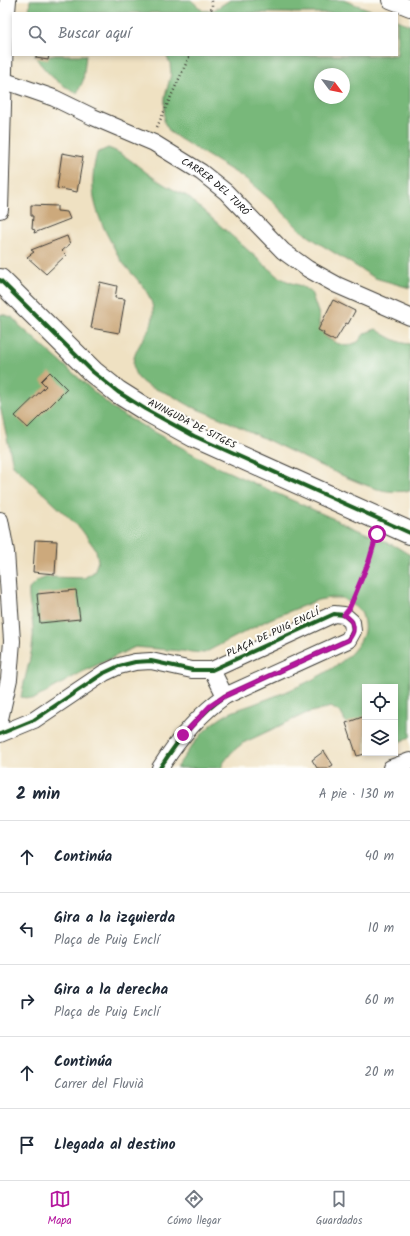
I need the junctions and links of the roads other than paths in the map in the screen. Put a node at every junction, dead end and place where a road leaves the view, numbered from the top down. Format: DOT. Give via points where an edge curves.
graph roads {
  1 [pos="8,0"];
  2 [pos="390,0"];
  3 [pos="410,8"];
  4 [pos="5,81"];
  5 [pos="0,210"];
  6 [pos="0,280"];
  7 [pos="410,317"];
  8 [pos="0,520"];
  9 [pos="410,533"];
  10 [pos="212,670"];
  11 [pos="225,696"];
  12 [pos="0,719"];
  13 [pos="0,734"];
  14 [pos="410,761"];
  15 [pos="160,768"];
  16 [pos="391,768"];
  1 -- 4 [label="street"];
  2 -- 3 [label="street"];
  4 -- 5 [label="street"];
  4 -- 7 [label="street, CARRER DEL TURÓ" via="54,98 150,142 201,172 226,192 284,251 308,269"];
  6 -- 9 [label="street, AVINGUDA DE SITGES" via="93,372 145,409 194,436"];
  8 -- 12 [label="street" via="6,552 12,641 9,679"];
  10 -- 11 [label="street"];
  10 -- 11 [label="street, PLAÇA DE PUIG ENCLÍ" via="334,614 344,615 352,622 353,627 348,640"];
  10 -- 13 [label="street" via="192,670 151,661 119,666 104,673 34,720"];
  11 -- 15 [label="street" via="210,706 183,735"];
  14 -- 16 [label="street"];
}
